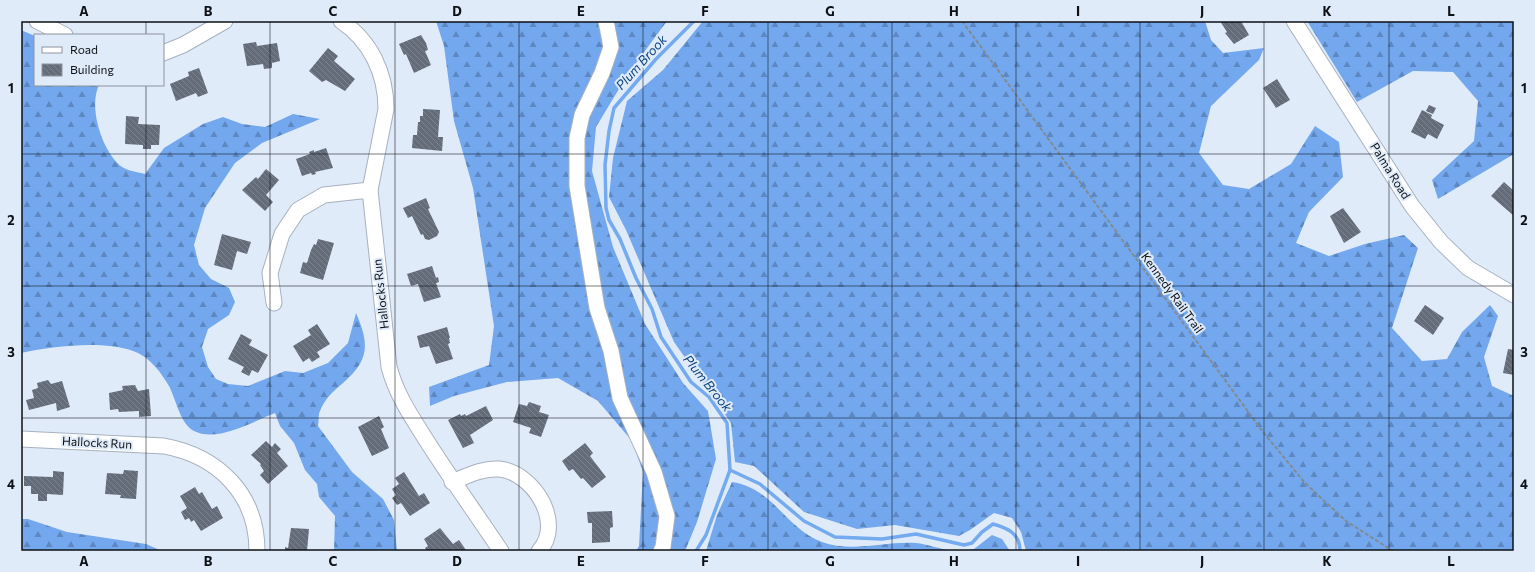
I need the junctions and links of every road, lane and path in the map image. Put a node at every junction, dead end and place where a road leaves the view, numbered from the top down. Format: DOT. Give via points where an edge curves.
graph roads {
  1 [pos="37,21"];
  2 [pos="225,21"];
  3 [pos="341,21"];
  4 [pos="606,21"];
  5 [pos="962,21"];
  6 [pos="1294,21"];
  7 [pos="207,25"];
  8 [pos="63,34"];
  9 [pos="164,52"];
  10 [pos="370,190"];
  11 [pos="1514,296"];
  12 [pos="274,303"];
  13 [pos="21,439"];
  14 [pos="452,482"];
  15 [pos="257,551"];
  16 [pos="501,551"];
  17 [pos="539,551"];
  18 [pos="661,551"];
  19 [pos="1393,551"];
  1 -- 8 [label="street"];
  2 -- 7 [label="street"];
  3 -- 10 [label="street, Hallocks Run" via="370,49 380,68 386,97 386,109"];
  4 -- 18 [label="street" via="612,47 582,115 577,138 578,186 596,308 611,350 620,398 654,472 667,516"];
  5 -- 19 [label="path, Kennedy Rail Trail" via="1263,432 1305,483 1346,521"];
  6 -- 11 [label="street, Palma Road" via="1412,206 1440,242 1468,268"];
  7 -- 9 [label="street" via="183,45"];
  10 -- 12 [label="street" via="324,195 298,210 282,234 270,273"];
  10 -- 14 [label="street, Hallocks Run" via="389,367 393,383 403,405"];
  13 -- 15 [label="street, Hallocks Run" via="164,446 202,458 234,484 246,504 256,527"];
  14 -- 16 [label="street, Hallocks Run"];
  14 -- 17 [label="street" via="480,471 499,469 526,479 550,522 549,534"];
}
